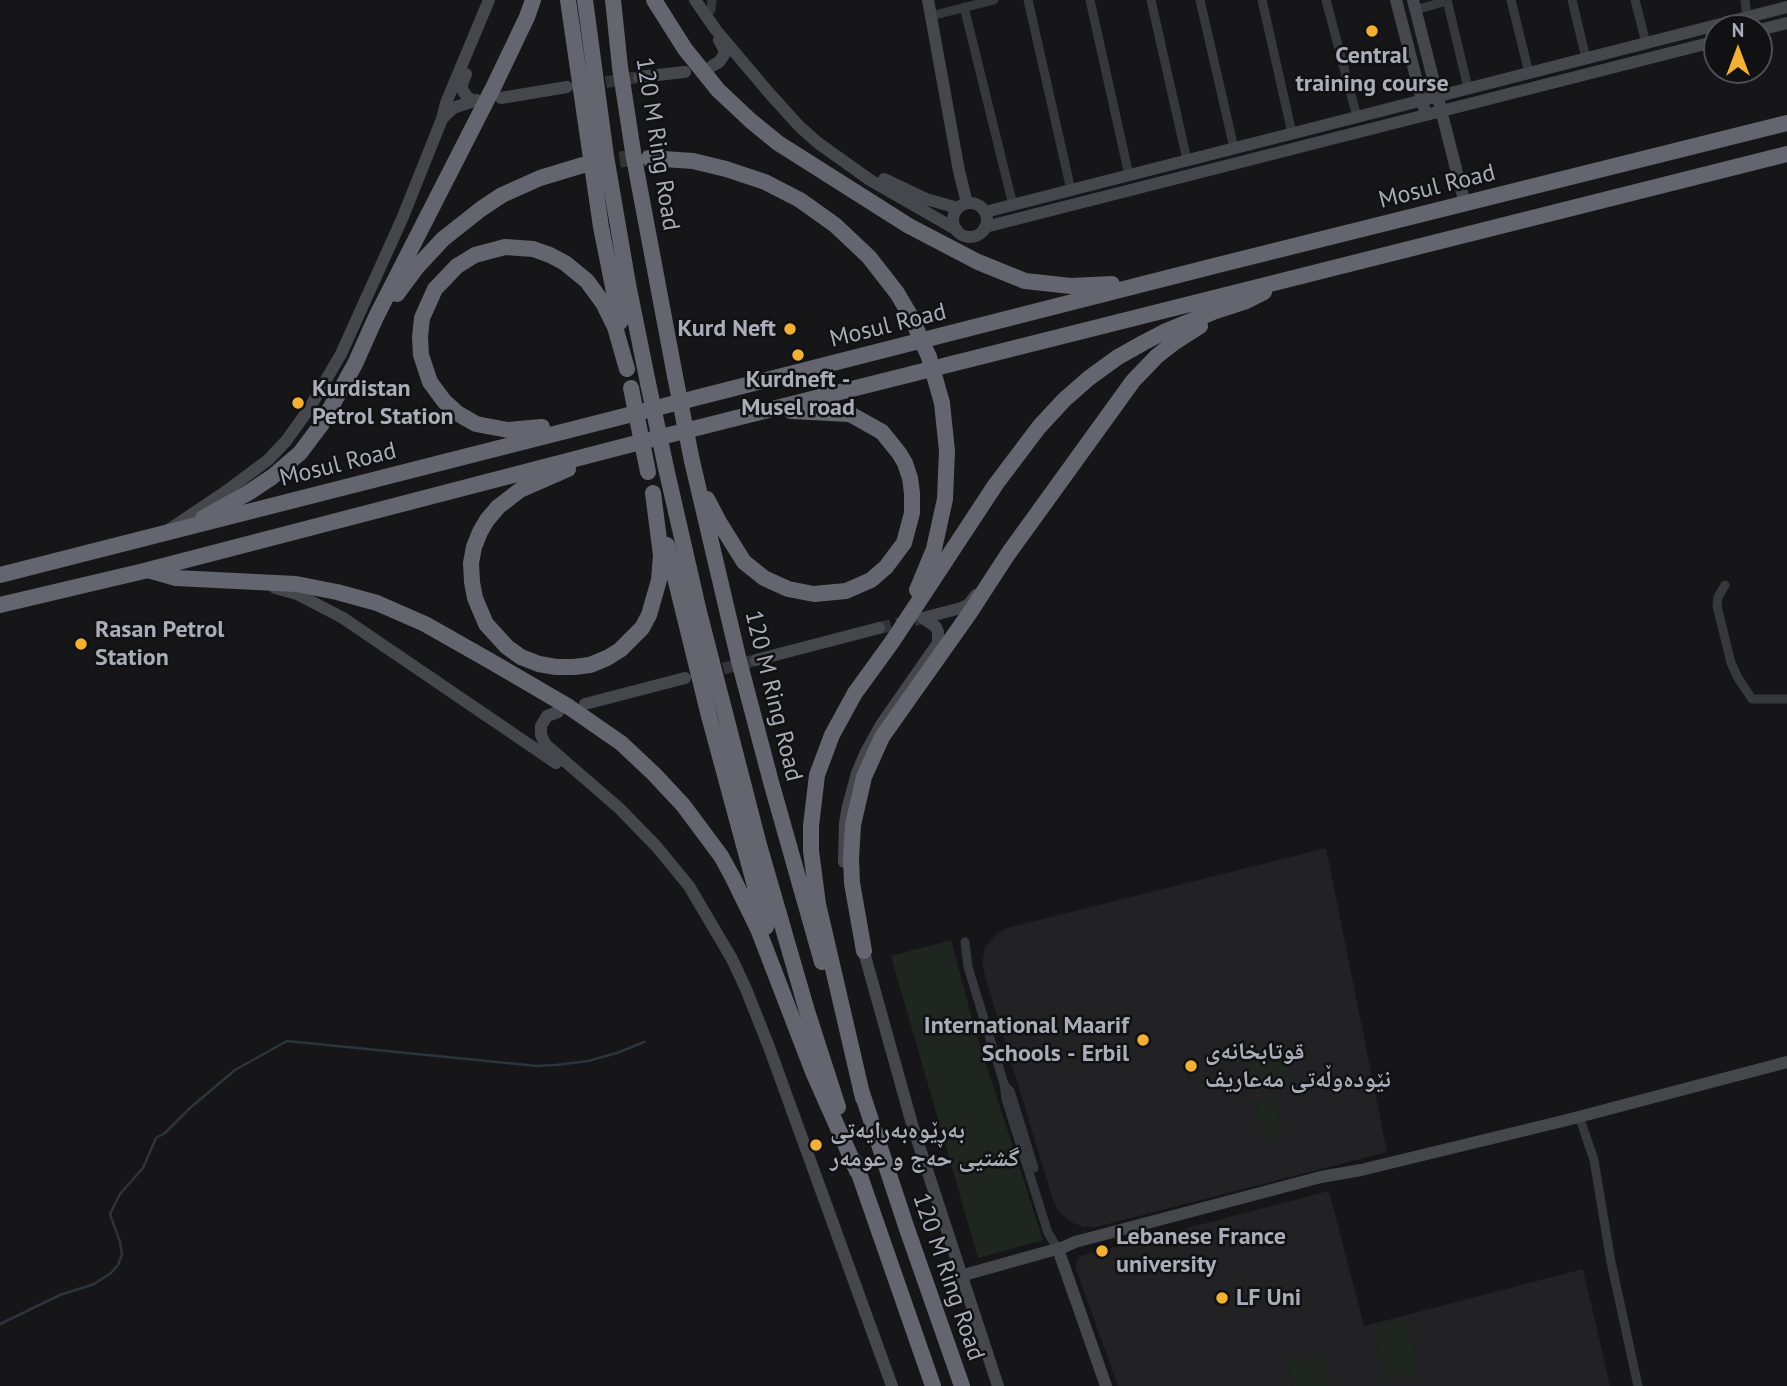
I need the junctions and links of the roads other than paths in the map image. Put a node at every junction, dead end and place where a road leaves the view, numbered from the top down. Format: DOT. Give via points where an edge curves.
graph roads {
  1 [pos="488,0"];
  2 [pos="496,0"];
  3 [pos="533,0"];
  4 [pos="568,0"];
  5 [pos="585,0"];
  6 [pos="613,0"];
  7 [pos="654,0"];
  8 [pos="695,0"];
  9 [pos="928,0"];
  10 [pos="994,0"];
  11 [pos="1028,0"];
  12 [pos="1090,0"];
  13 [pos="1151,0"];
  14 [pos="1200,0"];
  15 [pos="1262,0"];
  16 [pos="1326,0"];
  17 [pos="1396,0"];
  18 [pos="1511,0"];
  19 [pos="1572,0"];
  20 [pos="1635,0"];
  21 [pos="1447,1"];
  22 [pos="709,3"];
  23 [pos="1414,5"];
  24 [pos="964,7"];
  25 [pos="1787,7"];
  26 [pos="1762,14"];
  27 [pos="931,16"];
  28 [pos="1703,29"];
  29 [pos="716,30"];
  30 [pos="1646,43"];
  31 [pos="1703,44"];
  32 [pos="1613,52"];
  33 [pos="1586,58"];
  34 [pos="712,66"];
  35 [pos="1617,66"];
  36 [pos="685,72"];
  37 [pos="1529,73"];
  38 [pos="639,77"];
  39 [pos="567,88"];
  40 [pos="1468,89"];
  41 [pos="1437,96"];
  42 [pos="501,98"];
  43 [pos="1422,101"];
  44 [pos="1441,111"];
  45 [pos="1426,115"];
  46 [pos="1357,117"];
  47 [pos="442,119"];
  48 [pos="1787,123"];
  49 [pos="1292,133"];
  50 [pos="1234,148"];
  51 [pos="1216,153"];
  52 [pos="1787,154"];
  53 [pos="649,158"];
  54 [pos="1187,160"];
  55 [pos="583,165"];
  56 [pos="1220,167"];
  57 [pos="1129,175"];
  58 [pos="1071,190"];
  59 [pos="1465,204"];
  60 [pos="1013,205"];
  61 [pos="963,206"];
  62 [pos="985,212"];
  63 [pos="985,227"];
  64 [pos="957,230"];
  65 [pos="1218,265"];
  66 [pos="1282,280"];
  67 [pos="1244,302"];
  68 [pos="355,364"];
  69 [pos="627,369"];
  70 [pos="768,411"];
  71 [pos="618,418"];
  72 [pos="625,446"];
  73 [pos="692,461"];
  74 [pos="653,493"];
  75 [pos="182,529"];
  76 [pos="163,534"];
  77 [pos="1004,560"];
  78 [pos="147,570"];
  79 [pos="0,575"];
  80 [pos="237,580"];
  81 [pos="1726,585"];
  82 [pos="0,605"];
  83 [pos="879,628"];
  84 [pos="756,660"];
  85 [pos="872,668"];
  86 [pos="685,678"];
  87 [pos="1787,698"];
  88 [pos="584,704"];
  89 [pos="558,712"];
  90 [pos="605,795"];
  91 [pos="965,942"];
  92 [pos="864,951"];
  93 [pos="794,1022"];
  94 [pos="1787,1062"];
  95 [pos="863,1098"];
  96 [pos="1579,1116"];
  97 [pos="857,1171"];
  98 [pos="1059,1246"];
  99 [pos="960,1276"];
  100 [pos="892,1386"];
  101 [pos="933,1386"];
  102 [pos="962,1386"];
  103 [pos="998,1386"];
  104 [pos="1106,1386"];
  105 [pos="1637,1386"];
  1 -- 47 [label="street"];
  2 -- 47 [label="street" via="462,84 474,100 453,108"];
  3 -- 68 [label="highway"];
  4 -- 69 [label="highway"];
  5 -- 97 [label="highway, 120 M Ring Road, bridge" via="628,284 698,612 759,845"];
  6 -- 73 [label="highway, 120 M Ring Road, bridge" via="634,158"];
  7 -- 65 [label="highway" via="718,90 778,143 909,226 978,262 1025,281 1082,287"];
  8 -- 29 [label="street"];
  9 -- 27 [label="street"];
  10 -- 24 [label="street"];
  11 -- 58 [label="street"];
  12 -- 57 [label="street"];
  13 -- 54 [label="street"];
  14 -- 50 [label="street"];
  15 -- 49 [label="street"];
  16 -- 46 [label="street"];
  17 -- 43 [label="street"];
  18 -- 37 [label="street"];
  19 -- 33 [label="street"];
  20 -- 30 [label="street"];
  21 -- 23 [label="street"];
  21 -- 40 [label="street"];
  22 -- 61 [label="street" via="792,108 823,138 879,177 914,194 939,204"];
  23 -- 41 [label="street"];
  24 -- 27 [label="street"];
  24 -- 60 [label="street"];
  25 -- 26 [label="street"];
  27 -- 61 [label="street"];
  28 -- 30 [label="street"];
  29 -- 34 [label="street" via="724,52"];
  29 -- 64 [label="street" via="818,143 870,180"];
  30 -- 32 [label="street"];
  31 -- 35 [label="street"];
  32 -- 33 [label="street"];
  32 -- 35 [label="street"];
  33 -- 37 [label="street"];
  35 -- 44 [label="street"];
  36 -- 38 [label="street"];
  37 -- 40 [label="street"];
  39 -- 42 [label="street"];
  40 -- 41 [label="street"];
  41 -- 43 [label="street"];
  41 -- 44 [label="street"];
  43 -- 45 [label="street"];
  43 -- 46 [label="street"];
  44 -- 45 [label="street"];
  44 -- 59 [label="street"];
  45 -- 56 [label="street"];
  46 -- 49 [label="street"];
  47 -- 76 [label="street" via="341,354 299,424 268,460"];
  48 -- 59 [label="highway, Mosul Road"];
  49 -- 50 [label="street"];
  50 -- 51 [label="street"];
  51 -- 54 [label="street"];
  51 -- 56 [label="street"];
  52 -- 66 [label="highway"];
  53 -- 85 [label="highway, bridge" via="726,169 800,200 869,257 897,293 929,358 942,403 945,499 923,577"];
  54 -- 57 [label="street"];
  55 -- 68 [label="highway" via="502,195 443,239 407,280"];
  56 -- 63 [label="street"];
  57 -- 58 [label="street"];
  58 -- 60 [label="street"];
  59 -- 65 [label="highway, Mosul Road"];
  60 -- 62 [label="street"];
  61 -- 62 [label="street" via="977,205"];
  61 -- 64 [label="street" via="953,221"];
  62 -- 63 [label="street"];
  63 -- 64 [label="street" via="972,237"];
  65 -- 71 [label="highway, Mosul Road"];
  66 -- 67 [label="highway"];
  66 -- 70 [label="highway"];
  67 -- 77 [label="highway" via="1175,342 1133,381"];
  67 -- 85 [label="highway" via="1143,343 1064,400 1014,460"];
  68 -- 75 [label="highway" via="300,453 248,494"];
  69 -- 71 [label="highway" via="615,327 595,289 565,263 533,249 505,247 466,260 435,289 422,318 421,355 430,382 457,413 476,424 519,431"];
  69 -- 74 [label="highway, bridge"];
  70 -- 72 [label="highway"];
  70 -- 73 [label="highway" via="850,414 882,432 899,453 910,478 911,519 904,543 871,580 846,591 814,594 764,578 744,562 726,535"];
  71 -- 75 [label="highway, Mosul Road"];
  72 -- 74 [label="highway" via="520,491 487,520 474,547 472,582 474,598 495,636 521,657 556,667 590,665 633,639 649,615 659,580"];
  72 -- 78 [label="highway"];
  73 -- 95 [label="highway, 120 M Ring Road" via="771,782"];
  74 -- 93 [label="highway"];
  75 -- 76 [label="highway, Mosul Road"];
  76 -- 79 [label="highway, Mosul Road"];
  77 -- 92 [label="highway" via="894,718 869,762 853,825 851,858"];
  77 -- 92 [label="street" via="969,604 923,618 936,627 938,643 872,739 857,773 848,806 845,877"];
  78 -- 80 [label="highway" via="176,578"];
  78 -- 82 [label="highway"];
  80 -- 90 [label="street" via="297,594 343,618"];
  80 -- 93 [label="highway" via="311,586 377,603 425,624 552,696 621,743 669,789 721,856 748,905"];
  81 -- 87 [label="street" via="1717,606 1738,678 1752,699"];
  83 -- 84 [label="street"];
  85 -- 95 [label="highway" via="823,756 811,826 818,904"];
  86 -- 88 [label="street"];
  89 -- 90 [label="street" via="547,716 541,726 545,744"];
  90 -- 100 [label="street" via="677,871 732,959 769,1047"];
  91 -- 98 [label="street" via="1006,1099 1048,1233"];
  92 -- 99 [label="street"];
  93 -- 97 [label="highway"];
  94 -- 96 [label="street"];
  95 -- 102 [label="highway, 120 M Ring Road"];
  96 -- 98 [label="street" via="1075,1247"];
  96 -- 105 [label="street" via="1594,1160"];
  97 -- 101 [label="highway, 120 M Ring Road"];
  98 -- 99 [label="street"];
  98 -- 104 [label="street"];
  99 -- 103 [label="street"];
}
